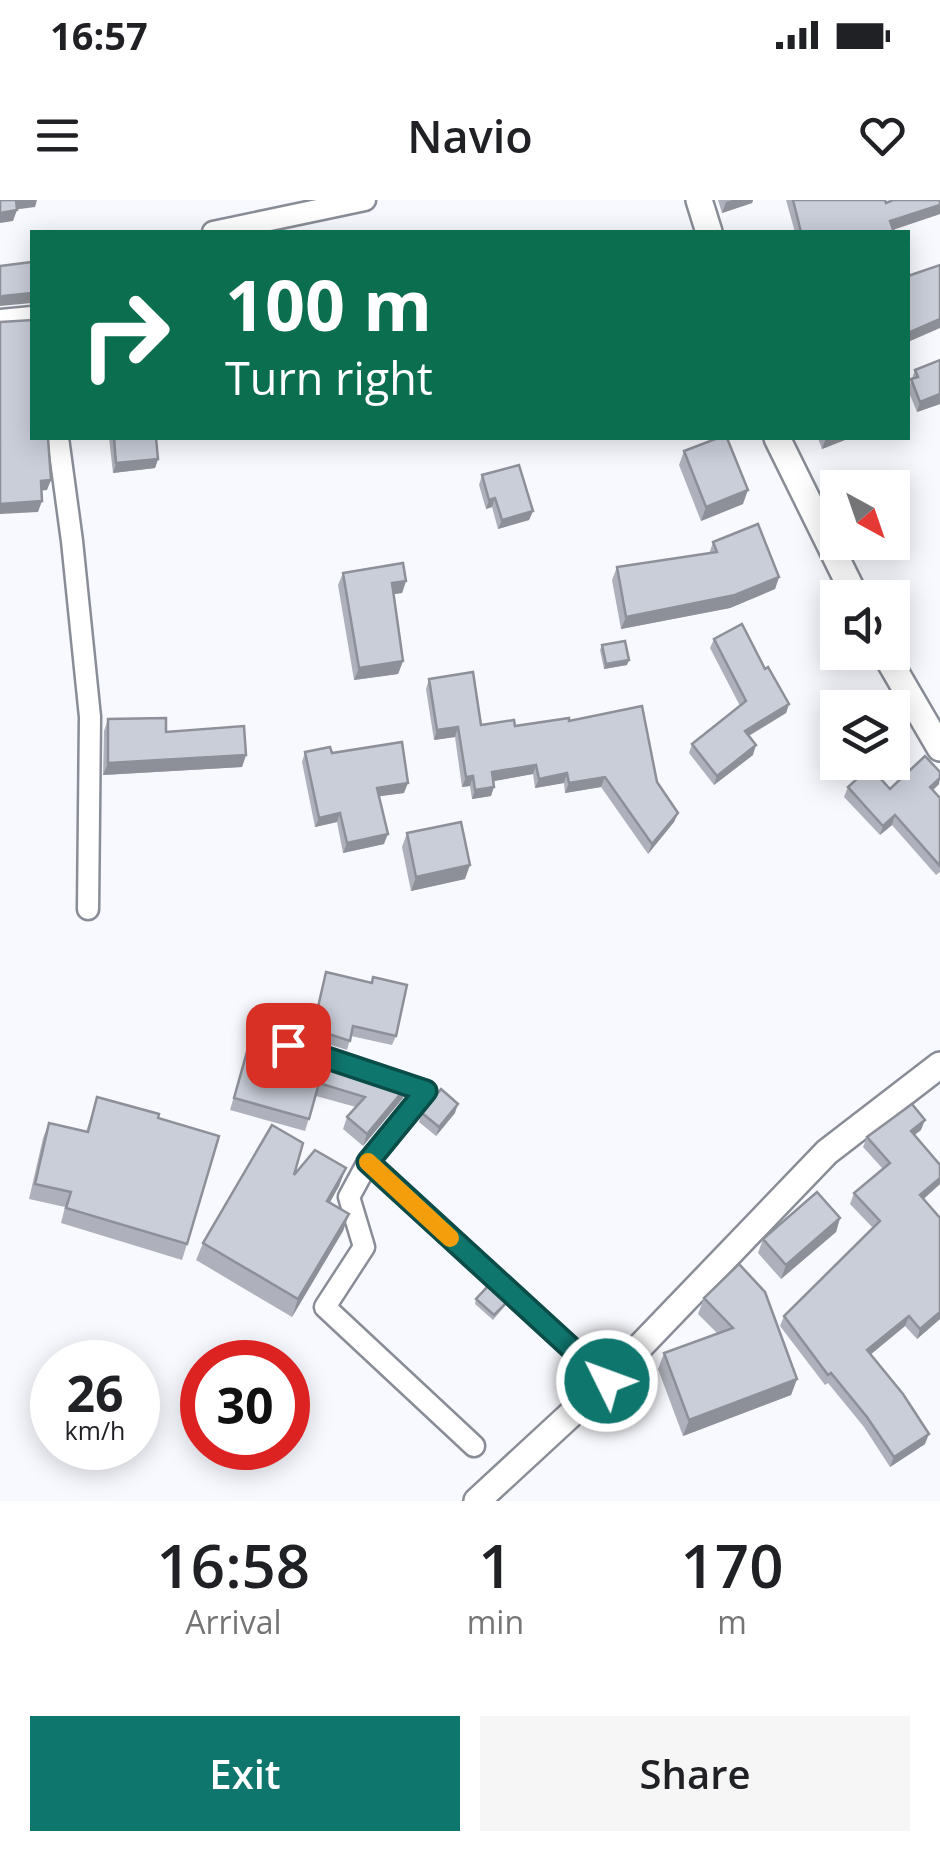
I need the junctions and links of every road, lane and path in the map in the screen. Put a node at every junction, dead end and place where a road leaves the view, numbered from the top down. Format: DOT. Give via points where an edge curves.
graph roads {
  1 [pos="365,200"];
  2 [pos="699,200"];
  3 [pos="222,230"];
  4 [pos="708,230"];
  5 [pos="30,318"];
  6 [pos="0,320"];
  7 [pos="58,440"];
  8 [pos="778,440"];
  9 [pos="847,580"];
  10 [pos="894,670"];
  11 [pos="940,748"];
  12 [pos="88,909"];
  13 [pos="288,1045"];
  14 [pos="940,1065"];
  15 [pos="368,1162"];
  16 [pos="607,1381"];
  17 [pos="474,1446"];
  18 [pos="477,1501"];
  1 -- 3 [label="street"];
  2 -- 4 [label="street"];
  5 -- 6 [label="street"];
  7 -- 12 [label="street" via="90,717"];
  8 -- 9 [label="street"];
  10 -- 11 [label="street"];
  13 -- 15 [label="street" via="426,1091"];
  14 -- 16 [label="street" via="827,1152"];
  15 -- 16 [label="street"];
  15 -- 17 [label="street" via="348,1197 364,1247 325,1307"];
  16 -- 18 [label="street"];
}
